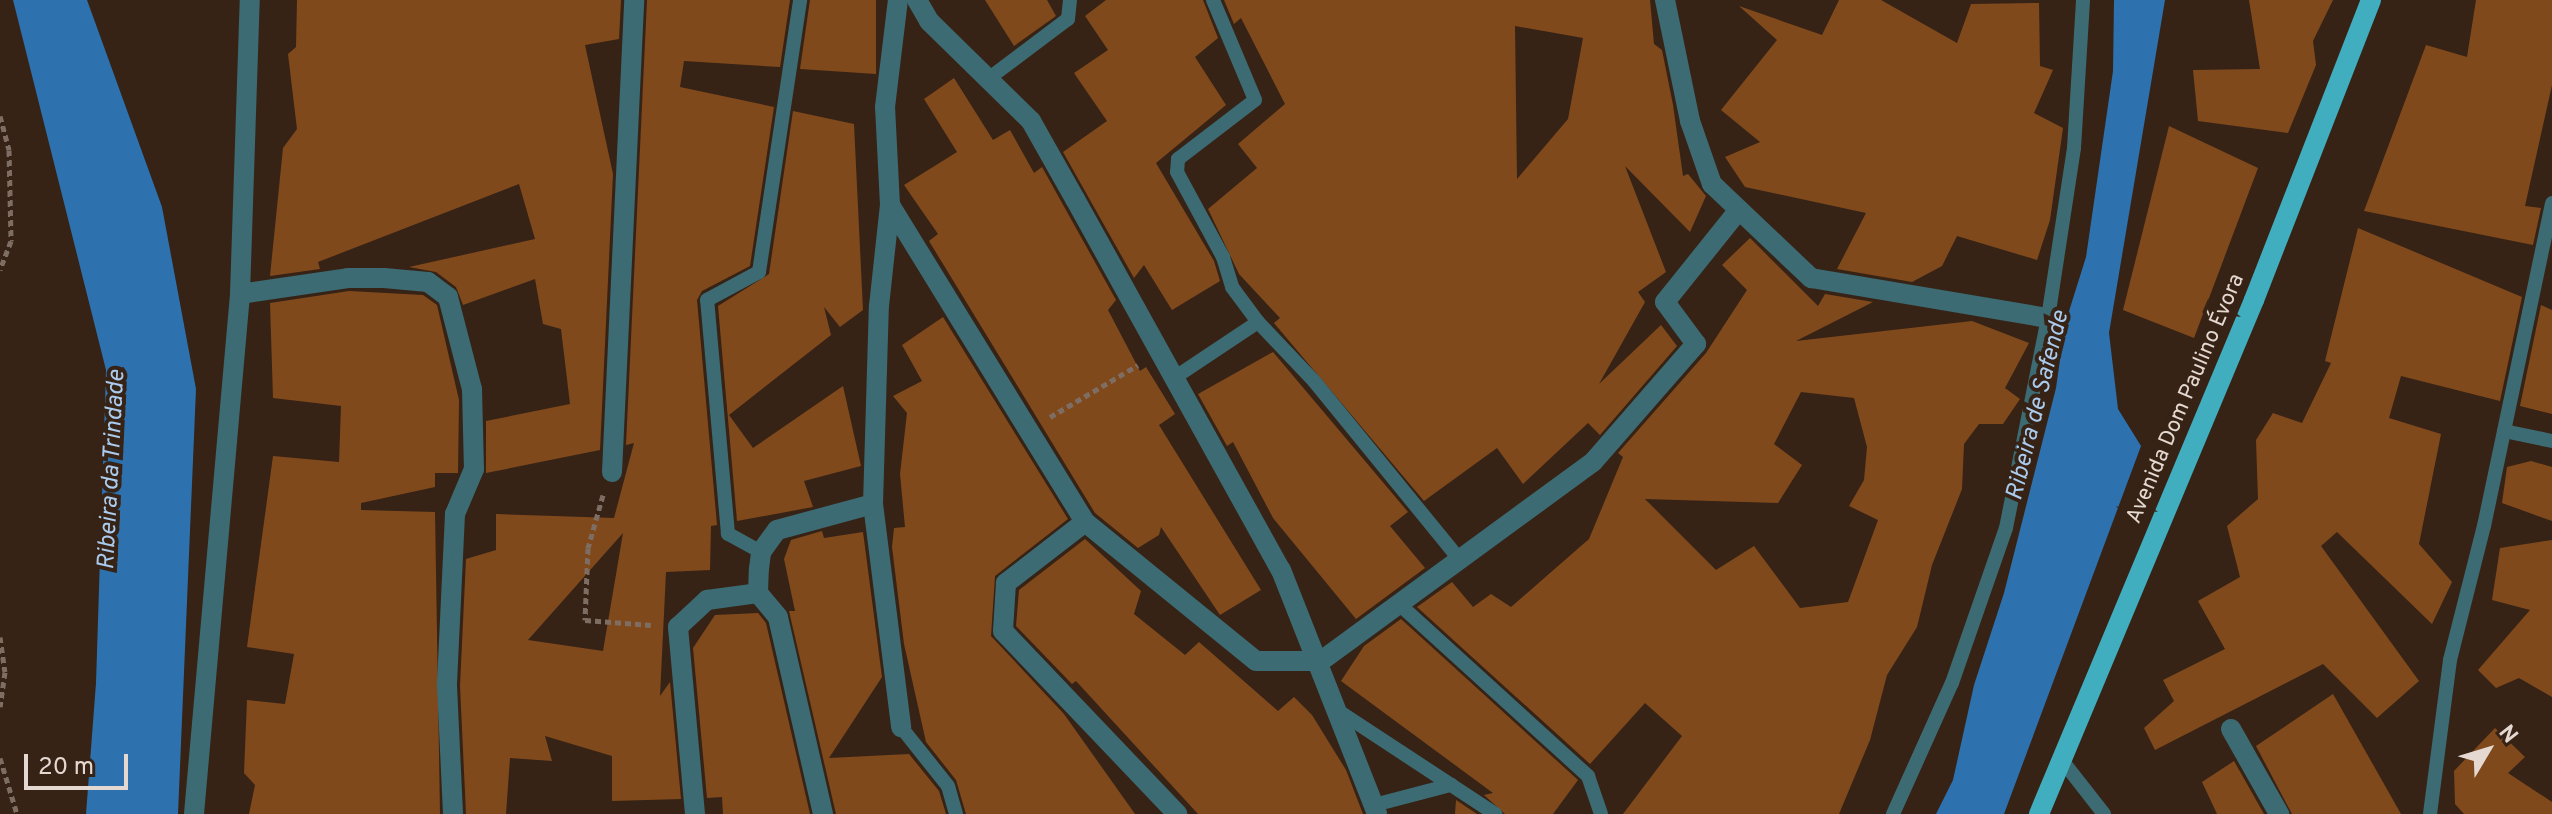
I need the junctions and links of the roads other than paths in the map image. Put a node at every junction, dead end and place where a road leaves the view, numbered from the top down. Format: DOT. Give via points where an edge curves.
graph roads {
  1 [pos="250,0"];
  2 [pos="634,0"];
  3 [pos="800,0"];
  4 [pos="898,0"];
  5 [pos="917,0"];
  6 [pos="1070,0"];
  7 [pos="1213,0"];
  8 [pos="1665,0"];
  9 [pos="2083,0"];
  10 [pos="2371,0"];
  11 [pos="988,79"];
  12 [pos="2552,203"];
  13 [pos="890,205"];
  14 [pos="1738,211"];
  15 [pos="240,294"];
  16 [pos="2048,318"];
  17 [pos="1258,322"];
  18 [pos="1174,378"];
  19 [pos="2504,431"];
  20 [pos="2552,441"];
  21 [pos="612,472"];
  22 [pos="873,504"];
  23 [pos="1085,522"];
  24 [pos="761,552"];
  25 [pos="1459,559"];
  26 [pos="758,593"];
  27 [pos="1399,604"];
  28 [pos="1321,661"];
  29 [pos="1340,712"];
  30 [pos="901,727"];
  31 [pos="2231,729"];
  32 [pos="2061,759"];
  33 [pos="1451,785"];
  34 [pos="1375,810"];
  35 [pos="194,814"];
  36 [pos="453,814"];
  37 [pos="695,814"];
  38 [pos="823,814"];
  39 [pos="956,814"];
  40 [pos="1177,814"];
  41 [pos="1495,814"];
  42 [pos="1601,814"];
  43 [pos="1893,814"];
  44 [pos="2039,814"];
  45 [pos="2104,814"];
  46 [pos="2279,814"];
  47 [pos="2430,814"];
  1 -- 15 [label="street"];
  2 -- 21 [label="street"];
  3 -- 24 [label="lane" via="759,272 707,300 728,534"];
  4 -- 13 [label="street" via="885,107"];
  5 -- 11 [label="street" via="929,21"];
  6 -- 11 [label="lane" via="1068,19"];
  7 -- 17 [label="lane" via="1255,100 1178,159 1177,172 1223,257 1232,287"];
  8 -- 14 [label="street" via="1690,121 1712,184"];
  9 -- 16 [label="lane" via="2074,148"];
  10 -- 32 [label="main road, Avenida Dom Paulino Évora" via="2254,300"];
  11 -- 18 [label="street" via="1031,121"];
  12 -- 19 [label="lane"];
  13 -- 22 [label="street" via="879,306"];
  13 -- 23 [label="street"];
  14 -- 16 [label="street" via="1811,278"];
  14 -- 25 [label="street" via="1665,302 1696,344 1593,462"];
  15 -- 35 [label="street"];
  15 -- 36 [label="street" via="384,278 428,282 448,297 472,389 474,469 455,514 447,686"];
  16 -- 43 [label="lane" via="2006,528 1952,683"];
  17 -- 18 [label="lane"];
  17 -- 25 [label="lane" via="1314,381"];
  18 -- 28 [label="street" via="1281,570"];
  19 -- 20 [label="lane"];
  19 -- 47 [label="lane" via="2450,660"];
  22 -- 24 [label="street" via="777,530"];
  22 -- 30 [label="street"];
  23 -- 28 [label="street" via="1256,661"];
  23 -- 40 [label="street" via="1006,583 1003,631"];
  24 -- 26 [label="street"];
  25 -- 27 [label="street"];
  26 -- 37 [label="street" via="707,600 678,627"];
  26 -- 38 [label="street" via="778,617"];
  27 -- 28 [label="street"];
  27 -- 42 [label="lane" via="1588,776"];
  28 -- 29 [label="street"];
  29 -- 33 [label="lane"];
  29 -- 34 [label="street"];
  30 -- 39 [label="lane" via="948,786"];
  31 -- 46 [label="street"];
  32 -- 44 [label="main road, Avenida Dom Paulino Évora"];
  32 -- 45 [label="lane"];
  33 -- 34 [label="lane"];
  33 -- 41 [label="lane"];
}
